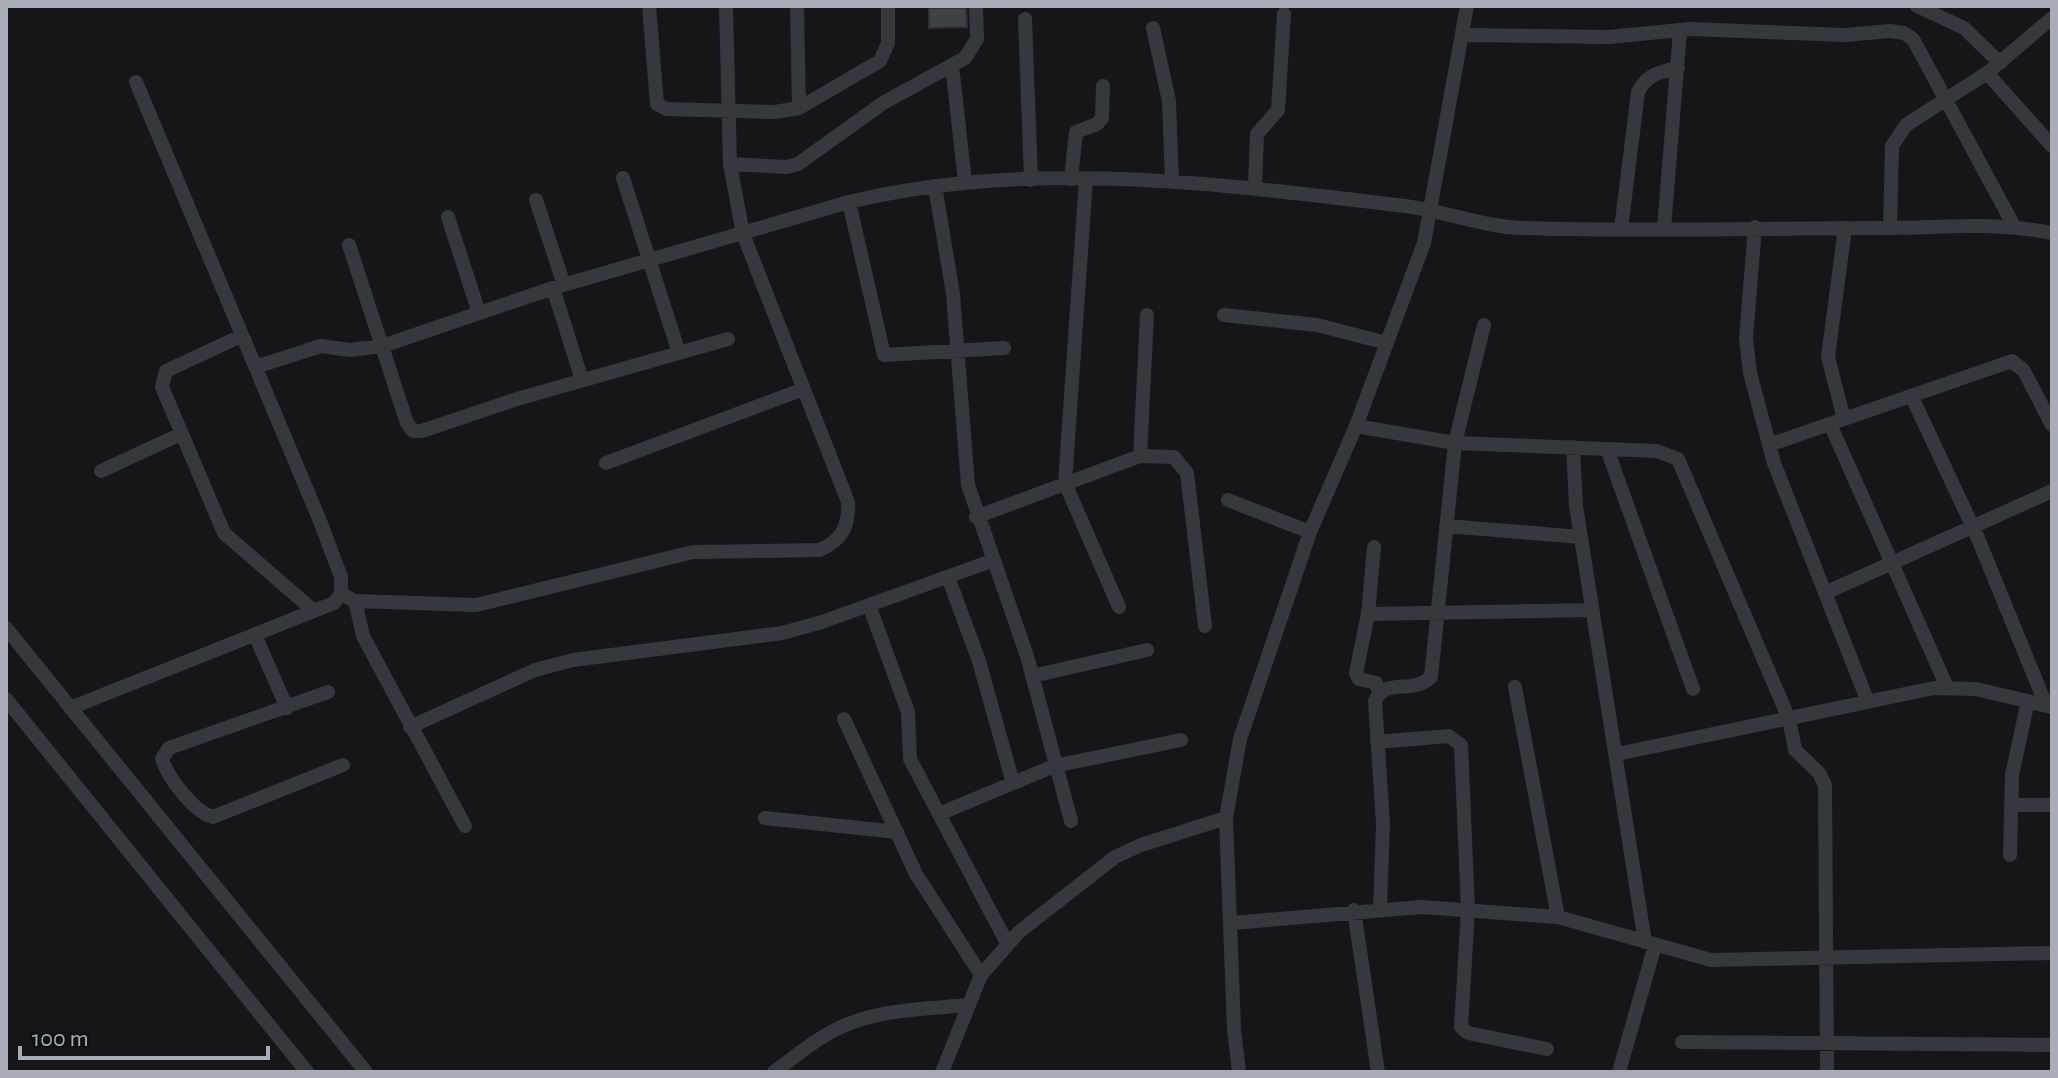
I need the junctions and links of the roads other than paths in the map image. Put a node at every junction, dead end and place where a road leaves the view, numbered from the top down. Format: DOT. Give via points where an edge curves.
graph roads {
  1 [pos="649,6"];
  2 [pos="726,6"];
  3 [pos="797,6"];
  4 [pos="888,6"];
  5 [pos="976,6"];
  6 [pos="1467,6"];
  7 [pos="1917,6"];
  8 [pos="1284,14"];
  9 [pos="2052,18"];
  10 [pos="1025,19"];
  11 [pos="1153,28"];
  12 [pos="1680,31"];
  13 [pos="1463,35"];
  14 [pos="2000,63"];
  15 [pos="952,65"];
  16 [pos="1678,68"];
  17 [pos="1987,73"];
  18 [pos="136,82"];
  19 [pos="1103,86"];
  20 [pos="1945,100"];
  21 [pos="730,108"];
  22 [pos="799,108"];
  23 [pos="2052,146"];
  24 [pos="730,164"];
  25 [pos="623,178"];
  26 [pos="1079,179"];
  27 [pos="1031,180"];
  28 [pos="965,182"];
  29 [pos="1172,182"];
  30 [pos="935,186"];
  31 [pos="1255,186"];
  32 [pos="536,200"];
  33 [pos="849,202"];
  34 [pos="1433,209"];
  35 [pos="448,217"];
  36 [pos="2014,226"];
  37 [pos="1755,227"];
  38 [pos="1664,228"];
  39 [pos="1845,228"];
  40 [pos="1890,228"];
  41 [pos="1621,229"];
  42 [pos="2052,233"];
  43 [pos="743,234"];
  44 [pos="349,245"];
  45 [pos="648,261"];
  46 [pos="558,287"];
  47 [pos="479,313"];
  48 [pos="1147,315"];
  49 [pos="1224,315"];
  50 [pos="1484,325"];
  51 [pos="241,336"];
  52 [pos="728,339"];
  53 [pos="1387,343"];
  54 [pos="382,346"];
  55 [pos="1004,348"];
  56 [pos="956,349"];
  57 [pos="679,353"];
  58 [pos="255,367"];
  59 [pos="582,380"];
  60 [pos="801,390"];
  61 [pos="1912,397"];
  62 [pos="1837,422"];
  63 [pos="2052,425"];
  64 [pos="1356,426"];
  65 [pos="181,434"];
  66 [pos="1455,443"];
  67 [pos="1769,445"];
  68 [pos="1573,447"];
  69 [pos="1607,449"];
  70 [pos="1140,456"];
  71 [pos="606,463"];
  72 [pos="101,471"];
  73 [pos="1065,483"];
  74 [pos="2052,491"];
  75 [pos="1228,500"];
  76 [pos="976,517"];
  77 [pos="1973,525"];
  78 [pos="1446,526"];
  79 [pos="1310,532"];
  80 [pos="1581,537"];
  81 [pos="1374,547"];
  82 [pos="994,560"];
  83 [pos="1891,563"];
  84 [pos="948,577"];
  85 [pos="1825,593"];
  86 [pos="341,594"];
  87 [pos="355,601"];
  88 [pos="869,605"];
  89 [pos="1119,607"];
  90 [pos="1592,610"];
  91 [pos="314,611"];
  92 [pos="1438,613"];
  93 [pos="1368,614"];
  94 [pos="1205,626"];
  95 [pos="6,628"];
  96 [pos="255,635"];
  97 [pos="1147,650"];
  98 [pos="1032,676"];
  99 [pos="1515,687"];
  100 [pos="1947,687"];
  101 [pos="1693,689"];
  102 [pos="328,692"];
  103 [pos="1379,692"];
  104 [pos="6,699"];
  105 [pos="2028,701"];
  106 [pos="1868,702"];
  107 [pos="2049,706"];
  108 [pos="70,708"];
  109 [pos="287,708"];
  110 [pos="844,719"];
  111 [pos="1789,719"];
  112 [pos="410,727"];
  113 [pos="1181,740"];
  114 [pos="1377,742"];
  115 [pos="1617,754"];
  116 [pos="343,765"];
  117 [pos="1054,766"];
  118 [pos="1013,783"];
  119 [pos="2011,805"];
  120 [pos="2052,805"];
  121 [pos="939,814"];
  122 [pos="765,818"];
  123 [pos="1226,818"];
  124 [pos="1071,821"];
  125 [pos="465,826"];
  126 [pos="897,832"];
  127 [pos="2010,855"];
  128 [pos="1380,908"];
  129 [pos="1354,910"];
  130 [pos="1468,910"];
  131 [pos="1558,917"];
  132 [pos="1232,923"];
  133 [pos="1007,943"];
  134 [pos="1650,943"];
  135 [pos="2052,953"];
  136 [pos="1827,955"];
  137 [pos="981,975"];
  138 [pos="968,1005"];
  139 [pos="1682,1042"];
  140 [pos="1826,1044"];
  141 [pos="2052,1045"];
  142 [pos="1547,1049"];
  143 [pos="307,1072"];
  144 [pos="366,1072"];
  145 [pos="774,1072"];
  146 [pos="942,1072"];
  147 [pos="1239,1072"];
  148 [pos="1378,1072"];
  149 [pos="1619,1072"];
  150 [pos="1827,1072"];
  1 -- 21 [label="street" via="657,104 666,109"];
  2 -- 21 [label="street"];
  3 -- 22 [label="street"];
  4 -- 22 [label="street" via="888,43 880,61"];
  5 -- 15 [label="street" via="977,39 965,58"];
  6 -- 13 [label="street"];
  7 -- 14 [label="street" via="1964,28"];
  8 -- 31 [label="street" via="1278,110 1257,134"];
  9 -- 14 [label="street"];
  10 -- 27 [label="street"];
  11 -- 29 [label="street" via="1169,101"];
  12 -- 13 [label="street" via="1608,37"];
  12 -- 16 [label="street"];
  12 -- 20 [label="street" via="1904,33 1913,39"];
  13 -- 34 [label="street"];
  14 -- 17 [label="street"];
  15 -- 24 [label="street" via="883,103 798,164"];
  15 -- 28 [label="street"];
  16 -- 38 [label="street"];
  16 -- 41 [label="street" via="1646,78 1638,92"];
  17 -- 20 [label="street"];
  17 -- 23 [label="street"];
  18 -- 51 [label="street"];
  19 -- 26 [label="street" via="1102,118 1076,132"];
  20 -- 36 [label="street"];
  20 -- 40 [label="street" via="1906,125 1892,146"];
  21 -- 22 [label="street"];
  21 -- 24 [label="street"];
  24 -- 43 [label="street"];
  25 -- 45 [label="street"];
  26 -- 27 [label="street"];
  26 -- 29 [label="street"];
  26 -- 73 [label="street"];
  27 -- 28 [label="street"];
  28 -- 30 [label="street"];
  29 -- 31 [label="street"];
  30 -- 33 [label="street"];
  30 -- 56 [label="street" via="953,294"];
  31 -- 34 [label="street"];
  32 -- 46 [label="street"];
  33 -- 43 [label="street"];
  33 -- 56 [label="street" via="884,355"];
  34 -- 41 [label="street" via="1508,227"];
  34 -- 53 [label="street"];
  35 -- 47 [label="street"];
  36 -- 40 [label="street"];
  36 -- 42 [label="street"];
  37 -- 38 [label="street"];
  37 -- 39 [label="street"];
  37 -- 67 [label="street" via="1747,357"];
  38 -- 41 [label="street"];
  39 -- 40 [label="street"];
  39 -- 62 [label="street" via="1828,357"];
  43 -- 45 [label="street"];
  43 -- 60 [label="street"];
  44 -- 54 [label="street"];
  45 -- 46 [label="street"];
  45 -- 57 [label="street"];
  46 -- 47 [label="street"];
  46 -- 59 [label="street"];
  47 -- 54 [label="street"];
  48 -- 70 [label="street"];
  49 -- 53 [label="street" via="1317,325"];
  50 -- 66 [label="street"];
  51 -- 58 [label="street"];
  51 -- 65 [label="street" via="163,374 162,387"];
  52 -- 57 [label="street"];
  53 -- 64 [label="street"];
  54 -- 58 [label="street" via="321,346"];
  54 -- 59 [label="street" via="413,431"];
  55 -- 56 [label="street"];
  56 -- 76 [label="street" via="968,485"];
  57 -- 59 [label="street"];
  58 -- 86 [label="street" via="320,521 341,577"];
  60 -- 71 [label="street"];
  60 -- 87 [label="street" via="848,502 846,529 820,550 693,552 476,605"];
  61 -- 62 [label="street"];
  61 -- 63 [label="street" via="2012,361 2024,371"];
  61 -- 77 [label="street"];
  62 -- 67 [label="street"];
  62 -- 83 [label="street"];
  64 -- 66 [label="street"];
  64 -- 79 [label="street"];
  65 -- 72 [label="street"];
  65 -- 91 [label="street" via="224,533"];
  66 -- 68 [label="street"];
  66 -- 78 [label="street"];
  67 -- 85 [label="street"];
  68 -- 69 [label="street"];
  68 -- 80 [label="street"];
  69 -- 101 [label="street"];
  69 -- 111 [label="street" via="1657,451 1678,459 1685,468"];
  70 -- 73 [label="street"];
  70 -- 94 [label="street" via="1174,457 1187,473"];
  73 -- 76 [label="street"];
  73 -- 89 [label="street"];
  74 -- 77 [label="street"];
  75 -- 79 [label="street"];
  76 -- 82 [label="street"];
  77 -- 83 [label="street"];
  77 -- 107 [label="street"];
  78 -- 80 [label="street"];
  78 -- 92 [label="street"];
  79 -- 123 [label="street" via="1251,699"];
  80 -- 90 [label="street"];
  81 -- 93 [label="street"];
  82 -- 84 [label="street"];
  82 -- 98 [label="street"];
  83 -- 85 [label="street"];
  83 -- 100 [label="street"];
  84 -- 88 [label="street"];
  84 -- 118 [label="street" via="979,661"];
  85 -- 106 [label="street"];
  86 -- 87 [label="street"];
  86 -- 91 [label="street"];
  87 -- 112 [label="street" via="363,636"];
  88 -- 112 [label="street" via="782,633 573,660 502,683"];
  88 -- 121 [label="street" via="908,712 910,759"];
  90 -- 92 [label="street"];
  90 -- 115 [label="street"];
  91 -- 96 [label="street"];
  92 -- 93 [label="street"];
  92 -- 103 [label="street" via="1431,677 1423,685 1387,686"];
  93 -- 103 [label="street" via="1356,673 1359,679 1376,683"];
  95 -- 108 [label="street"];
  96 -- 108 [label="street"];
  96 -- 109 [label="street"];
  97 -- 98 [label="street"];
  98 -- 117 [label="street"];
  99 -- 131 [label="street"];
  100 -- 105 [label="street"];
  100 -- 106 [label="street"];
  102 -- 109 [label="street"];
  103 -- 114 [label="street"];
  104 -- 143 [label="street"];
  105 -- 107 [label="street"];
  105 -- 119 [label="street"];
  106 -- 111 [label="street"];
  108 -- 144 [label="street"];
  109 -- 116 [label="street" via="169,748 165,768 199,810 213,817"];
  110 -- 126 [label="street"];
  111 -- 115 [label="street"];
  111 -- 136 [label="street" via="1795,750 1825,785"];
  112 -- 125 [label="street"];
  113 -- 117 [label="street"];
  114 -- 128 [label="street" via="1383,811"];
  114 -- 130 [label="street" via="1449,736 1461,745"];
  115 -- 134 [label="street"];
  117 -- 118 [label="street"];
  117 -- 124 [label="street"];
  118 -- 121 [label="street"];
  119 -- 120 [label="street"];
  119 -- 127 [label="street"];
  121 -- 133 [label="street"];
  122 -- 126 [label="street"];
  123 -- 132 [label="street"];
  123 -- 133 [label="street" via="1115,857"];
  126 -- 137 [label="street" via="916,874"];
  128 -- 129 [label="street"];
  128 -- 130 [label="street"];
  129 -- 132 [label="street"];
  129 -- 148 [label="street"];
  130 -- 131 [label="street"];
  130 -- 142 [label="street" via="1463,1031"];
  131 -- 134 [label="street"];
  132 -- 147 [label="street"];
  133 -- 137 [label="street"];
  134 -- 136 [label="street" via="1711,960"];
  134 -- 149 [label="street"];
  135 -- 136 [label="street"];
  136 -- 140 [label="street"];
  137 -- 138 [label="street"];
  138 -- 145 [label="street" via="865,1019 818,1040"];
  138 -- 146 [label="street"];
  139 -- 140 [label="street"];
  140 -- 141 [label="street"];
  140 -- 150 [label="street"];
}
